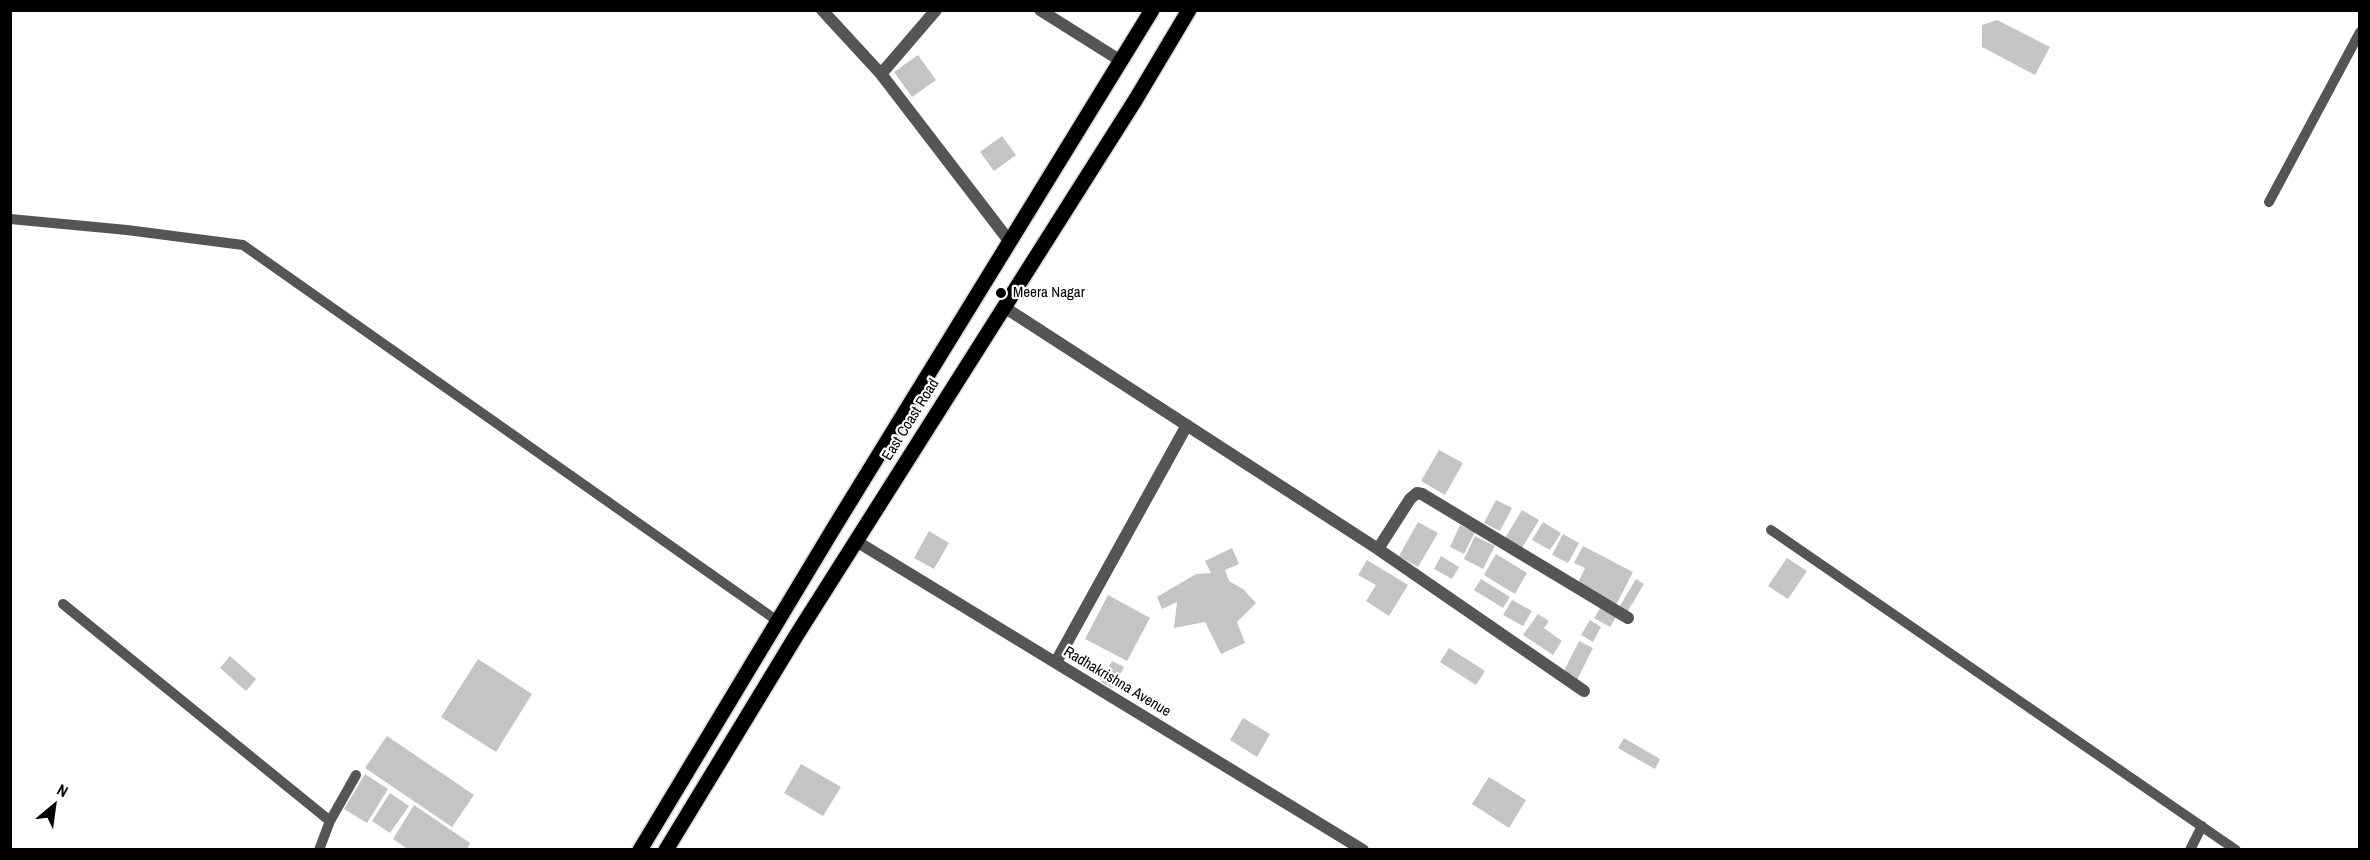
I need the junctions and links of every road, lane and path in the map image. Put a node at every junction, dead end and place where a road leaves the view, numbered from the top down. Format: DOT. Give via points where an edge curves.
graph roads {
  1 [pos="822,10"];
  2 [pos="936,10"];
  3 [pos="1040,10"];
  4 [pos="1152,10"];
  5 [pos="1189,10"];
  6 [pos="2360,32"];
  7 [pos="1121,61"];
  8 [pos="881,74"];
  9 [pos="2269,202"];
  10 [pos="10,219"];
  11 [pos="1010,242"];
  12 [pos="1004,307"];
  13 [pos="1187,425"];
  14 [pos="1772,530"];
  15 [pos="856,541"];
  16 [pos="1378,549"];
  17 [pos="63,604"];
  18 [pos="1628,618"];
  19 [pos="779,622"];
  20 [pos="1056,662"];
  21 [pos="1584,691"];
  22 [pos="356,775"];
  23 [pos="330,821"];
  24 [pos="2202,826"];
  25 [pos="319,849"];
  26 [pos="640,849"];
  27 [pos="666,849"];
  28 [pos="1363,849"];
  29 [pos="2190,849"];
  30 [pos="2236,849"];
  1 -- 8 [label="street"];
  2 -- 8 [label="street"];
  3 -- 7 [label="street"];
  4 -- 7 [label="main road, East Coast Road"];
  5 -- 12 [label="main road, East Coast Road"];
  6 -- 9 [label="lane"];
  7 -- 11 [label="main road, East Coast Road"];
  8 -- 11 [label="street"];
  10 -- 19 [label="lane" via="243,245"];
  11 -- 19 [label="main road, East Coast Road"];
  12 -- 13 [label="street"];
  12 -- 15 [label="main road, East Coast Road"];
  13 -- 16 [label="street"];
  13 -- 20 [label="street"];
  14 -- 24 [label="lane"];
  15 -- 20 [label="street, Radhakrishna Avenue"];
  15 -- 27 [label="main road, East Coast Road"];
  16 -- 18 [label="street" via="1413,495 1422,494"];
  16 -- 21 [label="street"];
  17 -- 23 [label="lane"];
  19 -- 26 [label="main road, East Coast Road"];
  20 -- 28 [label="street, Radhakrishna Avenue"];
  22 -- 23 [label="lane"];
  23 -- 25 [label="lane"];
  24 -- 29 [label="lane"];
  24 -- 30 [label="lane"];
}
